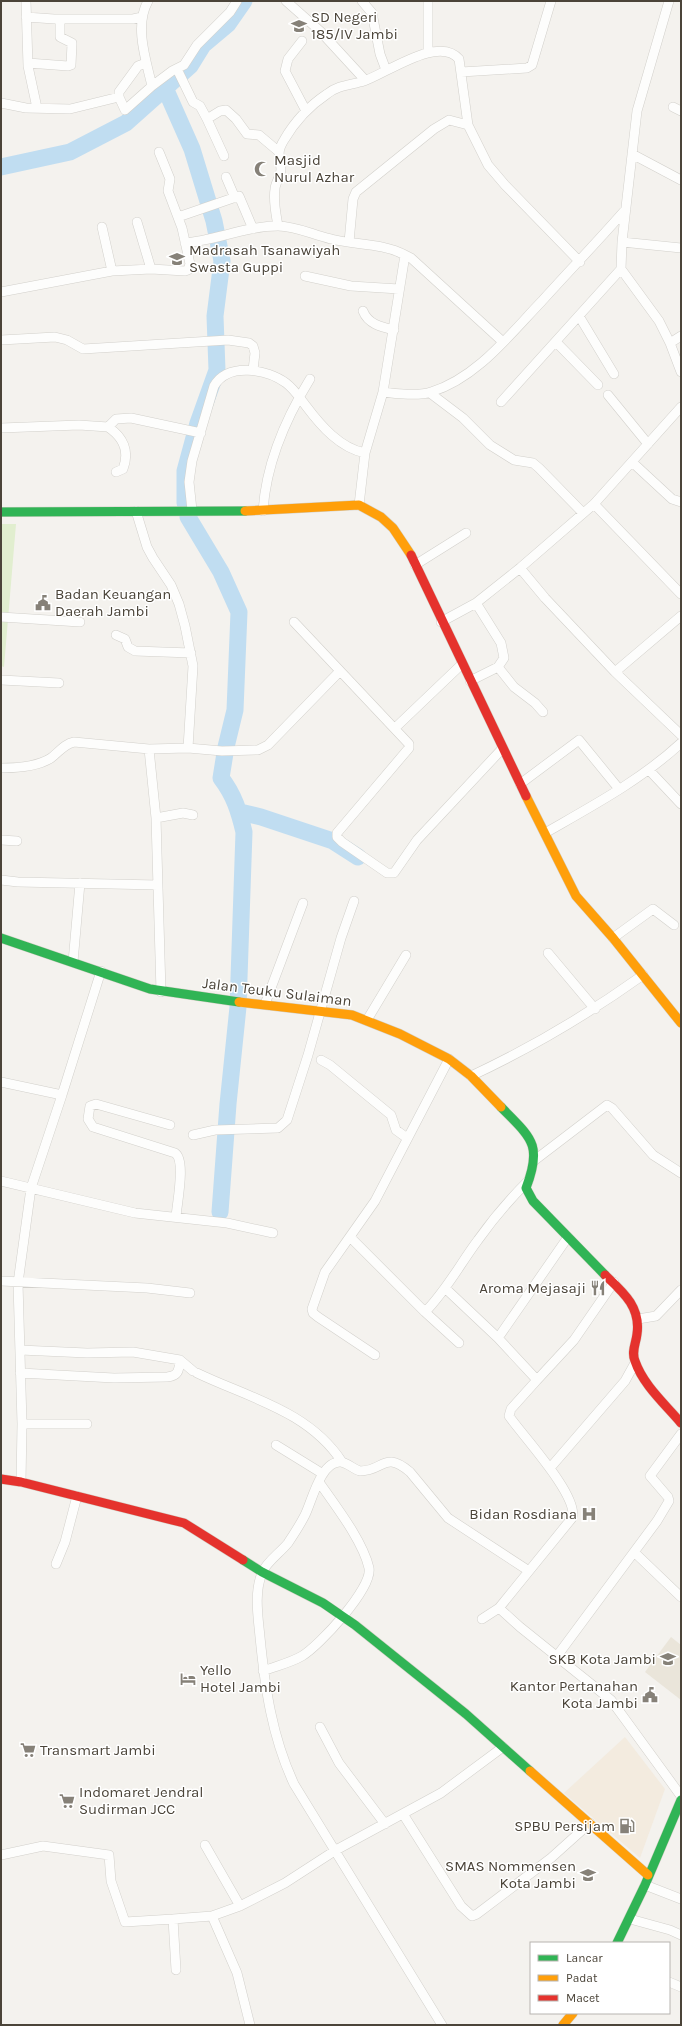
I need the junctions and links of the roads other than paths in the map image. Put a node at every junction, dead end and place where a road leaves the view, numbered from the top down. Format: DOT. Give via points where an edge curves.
graph roads {
  1 [pos="26,1"];
  2 [pos="148,1"];
  3 [pos="237,1"];
  4 [pos="286,1"];
  5 [pos="362,1"];
  6 [pos="428,1"];
  7 [pos="551,1"];
  8 [pos="669,1"];
  9 [pos="26,17"];
  10 [pos="142,17"];
  11 [pos="60,19"];
  12 [pos="302,41"];
  13 [pos="428,53"];
  14 [pos="146,63"];
  15 [pos="28,64"];
  16 [pos="386,70"];
  17 [pos="461,72"];
  18 [pos="178,74"];
  19 [pos="365,80"];
  20 [pos="152,86"];
  21 [pos="119,97"];
  22 [pos="1,103"];
  23 [pos="37,108"];
  24 [pos="306,111"];
  25 [pos="207,119"];
  26 [pos="468,125"];
  27 [pos="278,151"];
  28 [pos="159,152"];
  29 [pos="632,154"];
  30 [pos="224,156"];
  31 [pos="226,176"];
  32 [pos="681,180"];
  33 [pos="235,198"];
  34 [pos="626,209"];
  35 [pos="178,217"];
  36 [pos="137,222"];
  37 [pos="278,226"];
  38 [pos="102,227"];
  39 [pos="253,229"];
  40 [pos="349,242"];
  41 [pos="622,242"];
  42 [pos="185,243"];
  43 [pos="681,248"];
  44 [pos="405,255"];
  45 [pos="580,262"];
  46 [pos="621,268"];
  47 [pos="151,269"];
  48 [pos="112,271"];
  49 [pos="305,276"];
  50 [pos="399,288"];
  51 [pos="1,292"];
  52 [pos="363,311"];
  53 [pos="579,316"];
  54 [pos="394,330"];
  55 [pos="681,336"];
  56 [pos="1,340"];
  57 [pos="503,342"];
  58 [pos="556,342"];
  59 [pos="670,343"];
  60 [pos="253,370"];
  61 [pos="681,372"];
  62 [pos="614,374"];
  63 [pos="310,379"];
  64 [pos="598,385"];
  65 [pos="383,392"];
  66 [pos="430,393"];
  67 [pos="608,395"];
  68 [pos="299,396"];
  69 [pos="501,402"];
  70 [pos="681,407"];
  71 [pos="108,426"];
  72 [pos="1,428"];
  73 [pos="196,432"];
  74 [pos="648,444"];
  75 [pos="365,453"];
  76 [pos="632,462"];
  77 [pos="116,472"];
  78 [pos="681,502"];
  79 [pos="594,504"];
  80 [pos="359,505"];
  81 [pos="192,510"];
  82 [pos="136,511"];
  83 [pos="263,511"];
  84 [pos="1,512"];
  85 [pos="584,513"];
  86 [pos="466,533"];
  87 [pos="415,565"];
  88 [pos="520,568"];
  89 [pos="681,594"];
  90 [pos="476,603"];
  91 [pos="681,616"];
  92 [pos="1,617"];
  93 [pos="80,622"];
  94 [pos="294,622"];
  95 [pos="441,622"];
  96 [pos="116,635"];
  97 [pos="191,653"];
  98 [pos="461,665"];
  99 [pos="498,667"];
  100 [pos="340,671"];
  101 [pos="615,672"];
  102 [pos="1,680"];
  103 [pos="470,681"];
  104 [pos="59,683"];
  105 [pos="543,712"];
  106 [pos="395,728"];
  107 [pos="680,732"];
  108 [pos="681,743"];
  109 [pos="188,748"];
  110 [pos="149,749"];
  111 [pos="502,749"];
  112 [pos="1,768"];
  113 [pos="649,770"];
  114 [pos="520,784"];
  115 [pos="619,789"];
  116 [pos="681,804"];
  117 [pos="193,815"];
  118 [pos="156,818"];
  119 [pos="545,833"];
  120 [pos="1,840"];
  121 [pos="17,841"];
  122 [pos="1,880"];
  123 [pos="80,883"];
  124 [pos="158,885"];
  125 [pos="354,901"];
  126 [pos="302,903"];
  127 [pos="674,925"];
  128 [pos="1,938"];
  129 [pos="613,938"];
  130 [pos="548,953"];
  131 [pos="406,955"];
  132 [pos="73,962"];
  133 [pos="101,971"];
  134 [pos="643,975"];
  135 [pos="161,992"];
  136 [pos="265,1004"];
  137 [pos="596,1009"];
  138 [pos="319,1012"];
  139 [pos="367,1020"];
  140 [pos="681,1023"];
  141 [pos="449,1059"];
  142 [pos="321,1060"];
  143 [pos="471,1076"];
  144 [pos="1,1082"];
  145 [pos="62,1094"];
  146 [pos="170,1125"];
  147 [pos="193,1135"];
  148 [pos="407,1138"];
  149 [pos="535,1160"];
  150 [pos="681,1173"];
  151 [pos="1,1181"];
  152 [pos="528,1181"];
  153 [pos="32,1188"];
  154 [pos="176,1217"];
  155 [pos="273,1233"];
  156 [pos="350,1237"];
  157 [pos="568,1237"];
  158 [pos="1,1281"];
  159 [pos="614,1282"];
  160 [pos="18,1283"];
  161 [pos="445,1288"];
  162 [pos="681,1290"];
  163 [pos="190,1293"];
  164 [pos="426,1312"];
  165 [pos="638,1319"];
  166 [pos="498,1338"];
  167 [pos="459,1343"];
  168 [pos="20,1350"];
  169 [pos="375,1355"];
  170 [pos="180,1360"];
  171 [pos="635,1363"];
  172 [pos="20,1373"];
  173 [pos="537,1380"];
  174 [pos="681,1423"];
  175 [pos="22,1424"];
  176 [pos="87,1424"];
  177 [pos="681,1434"];
  178 [pos="276,1445"];
  179 [pos="342,1462"];
  180 [pos="550,1468"];
  181 [pos="321,1478"];
  182 [pos="1,1479"];
  183 [pos="21,1482"];
  184 [pos="77,1496"];
  185 [pos="634,1552"];
  186 [pos="56,1564"];
  187 [pos="529,1571"];
  188 [pos="262,1572"];
  189 [pos="681,1597"];
  190 [pos="499,1608"];
  191 [pos="343,1616"];
  192 [pos="482,1619"];
  193 [pos="557,1656"];
  194 [pos="263,1671"];
  195 [pos="320,1727"];
  196 [pos="503,1747"];
  197 [pos="681,1796"];
  198 [pos="681,1800"];
  199 [pos="403,1814"];
  200 [pos="590,1823"];
  201 [pos="385,1824"];
  202 [pos="205,1845"];
  203 [pos="336,1850"];
  204 [pos="1,1855"];
  205 [pos="648,1875"];
  206 [pos="645,1885"];
  207 [pos="681,1899"];
  208 [pos="240,1906"];
  209 [pos="212,1916"];
  210 [pos="173,1919"];
  211 [pos="630,1919"];
  212 [pos="681,1935"];
  213 [pos="618,1942"];
  214 [pos="176,1970"];
  215 [pos="670,1982"];
  216 [pos="681,1987"];
  217 [pos="572,2014"];
  218 [pos="250,2025"];
  219 [pos="442,2025"];
  220 [pos="563,2025"];
  1 -- 9 [label="street"];
  2 -- 10 [label="street"];
  3 -- 18 [label="street" via="230,12 197,45"];
  4 -- 19 [label="street" via="320,32"];
  5 -- 16 [label="street" via="372,13 380,54"];
  6 -- 13 [label="street"];
  7 -- 17 [label="street" via="532,65 527,68"];
  8 -- 29 [label="street" via="640,95"];
  9 -- 11 [label="street"];
  9 -- 15 [label="street"];
  10 -- 11 [label="street"];
  10 -- 14 [label="street"];
  11 -- 15 [label="street" via="60,37 72,43 71,64"];
  12 -- 24 [label="street" via="288,59 285,71"];
  13 -- 16 [label="street"];
  13 -- 17 [label="street" via="454,53 459,59"];
  14 -- 20 [label="street"];
  14 -- 21 [label="street" via="138,66 119,92"];
  15 -- 23 [label="street"];
  16 -- 19 [label="street"];
  17 -- 26 [label="street"];
  18 -- 20 [label="street"];
  18 -- 25 [label="street" via="193,102 200,106"];
  19 -- 24 [label="street" via="332,90"];
  20 -- 21 [label="street" via="125,110"];
  21 -- 23 [label="street" via="70,108"];
  22 -- 23 [label="street"];
  24 -- 27 [label="street" via="298,118"];
  25 -- 27 [label="street" via="226,110 247,134 259,135"];
  25 -- 30 [label="street"];
  26 -- 40 [label="street" via="449,120 361,186 353,199"];
  26 -- 45 [label="street" via="488,165 505,186"];
  27 -- 37 [label="street" via="281,170 274,197"];
  28 -- 35 [label="street" via="170,179 168,191"];
  29 -- 32 [label="street"];
  29 -- 34 [label="street"];
  31 -- 33 [label="street"];
  33 -- 35 [label="street"];
  33 -- 39 [label="street" via="241,198"];
  34 -- 41 [label="street"];
  34 -- 45 [label="street"];
  35 -- 42 [label="street"];
  36 -- 47 [label="street"];
  37 -- 39 [label="street"];
  37 -- 40 [label="street" via="298,228 330,239"];
  38 -- 48 [label="street"];
  39 -- 42 [label="street"];
  40 -- 44 [label="street" via="381,247"];
  41 -- 43 [label="street"];
  41 -- 46 [label="street"];
  42 -- 47 [label="street" via="190,264 188,270"];
  44 -- 50 [label="street"];
  44 -- 57 [label="street"];
  45 -- 57 [label="street"];
  46 -- 53 [label="street"];
  46 -- 59 [label="street" via="659,322"];
  47 -- 48 [label="street"];
  48 -- 51 [label="street"];
  49 -- 50 [label="street" via="351,286"];
  50 -- 54 [label="street"];
  52 -- 54 [label="street" via="371,322"];
  53 -- 58 [label="street"];
  53 -- 62 [label="street"];
  54 -- 65 [label="street"];
  55 -- 59 [label="street"];
  56 -- 60 [label="street" via="55,337 83,349 228,340 253,346"];
  57 -- 66 [label="street" via="476,368 457,381"];
  58 -- 64 [label="street"];
  58 -- 69 [label="street"];
  59 -- 61 [label="street"];
  60 -- 68 [label="street" via="287,383"];
  60 -- 73 [label="street" via="230,372 217,382"];
  63 -- 68 [label="street"];
  65 -- 66 [label="street"];
  65 -- 75 [label="street"];
  66 -- 85 [label="street" via="462,418 490,445 514,460 533,463"];
  67 -- 74 [label="street"];
  68 -- 75 [label="street" via="316,419 333,435 355,451"];
  68 -- 83 [label="street" via="278,440"];
  70 -- 74 [label="street"];
  71 -- 72 [label="street"];
  71 -- 73 [label="street" via="116,419 131,418"];
  71 -- 77 [label="street" via="121,439 126,449 127,460 123,470"];
  73 -- 81 [label="street" via="189,482"];
  74 -- 76 [label="street"];
  75 -- 80 [label="street"];
  76 -- 78 [label="street" via="672,499"];
  76 -- 79 [label="street"];
  79 -- 85 [label="street"];
  79 -- 89 [label="street"];
  80 -- 83 [label="street"];
  80 -- 87 [label="street" via="376,514 393,528"];
  81 -- 82 [label="street"];
  81 -- 83 [label="street"];
  82 -- 84 [label="street"];
  82 -- 97 [label="street" via="153,558 171,585 179,604"];
  85 -- 88 [label="street"];
  86 -- 87 [label="street"];
  87 -- 95 [label="street"];
  88 -- 90 [label="street"];
  88 -- 101 [label="street"];
  90 -- 95 [label="street"];
  90 -- 99 [label="street" via="504,651 504,658"];
  91 -- 101 [label="street"];
  92 -- 93 [label="street"];
  94 -- 100 [label="street"];
  95 -- 98 [label="street"];
  96 -- 97 [label="street" via="125,639 128,647 135,651"];
  97 -- 109 [label="street" via="193,681"];
  98 -- 103 [label="street"];
  98 -- 106 [label="street"];
  99 -- 103 [label="street"];
  99 -- 105 [label="street" via="514,687"];
  100 -- 106 [label="street"];
  100 -- 109 [label="street" via="264,748 222,751"];
  101 -- 107 [label="street"];
  102 -- 104 [label="street"];
  103 -- 111 [label="street"];
  106 -- 111 [label="street" via="409,744 409,748 336,835 342,842 389,874 394,872 417,840"];
  108 -- 113 [label="street"];
  109 -- 110 [label="street"];
  110 -- 112 [label="street" via="74,742 65,745 45,760 25,766"];
  110 -- 118 [label="street"];
  111 -- 114 [label="street"];
  113 -- 115 [label="street"];
  113 -- 116 [label="street"];
  114 -- 115 [label="street" via="579,740"];
  114 -- 119 [label="street"];
  115 -- 119 [label="street"];
  117 -- 118 [label="street" via="182,813"];
  118 -- 124 [label="street"];
  119 -- 129 [label="street" via="576,896"];
  120 -- 121 [label="street"];
  122 -- 123 [label="street"];
  123 -- 124 [label="street"];
  123 -- 132 [label="street"];
  124 -- 135 [label="street"];
  125 -- 138 [label="street"];
  126 -- 136 [label="street"];
  127 -- 129 [label="street" via="654,909"];
  128 -- 132 [label="street, Jalan Teuku Sulaiman"];
  129 -- 134 [label="street"];
  130 -- 137 [label="street"];
  131 -- 139 [label="street"];
  132 -- 133 [label="street, Jalan Teuku Sulaiman"];
  133 -- 135 [label="street, Jalan Teuku Sulaiman"];
  133 -- 145 [label="street"];
  134 -- 137 [label="street"];
  134 -- 140 [label="street"];
  135 -- 136 [label="street, Jalan Teuku Sulaiman"];
  136 -- 138 [label="street, Jalan Teuku Sulaiman"];
  137 -- 143 [label="street" via="521,1053"];
  138 -- 139 [label="street, Jalan Teuku Sulaiman" via="352,1015"];
  138 -- 147 [label="street" via="287,1120 278,1128 215,1130"];
  139 -- 141 [label="street, Jalan Teuku Sulaiman"];
  141 -- 143 [label="street, Jalan Teuku Sulaiman"];
  141 -- 148 [label="street"];
  142 -- 148 [label="street" via="390,1115 396,1130"];
  143 -- 149 [label="street, Jalan Teuku Sulaiman" via="528,1135"];
  144 -- 145 [label="street"];
  145 -- 153 [label="street"];
  146 -- 154 [label="street" via="96,1104 90,1106 88,1119 93,1127 178,1155 181,1164"];
  148 -- 156 [label="street" via="375,1201"];
  149 -- 150 [label="street" via="607,1106 612,1108 653,1155"];
  149 -- 152 [label="street" via="534,1170"];
  151 -- 153 [label="street"];
  152 -- 157 [label="street" via="526,1188 533,1200"];
  152 -- 161 [label="street" via="478,1240"];
  153 -- 154 [label="street" via="135,1213"];
  153 -- 160 [label="street"];
  154 -- 155 [label="street" via="237,1224"];
  156 -- 164 [label="street"];
  156 -- 169 [label="street" via="325,1272 312,1311"];
  157 -- 159 [label="street"];
  157 -- 166 [label="street"];
  158 -- 160 [label="street"];
  159 -- 165 [label="street" via="631,1301"];
  159 -- 173 [label="street" via="574,1340"];
  160 -- 163 [label="street" via="147,1288"];
  160 -- 168 [label="street"];
  161 -- 164 [label="street"];
  161 -- 166 [label="street"];
  162 -- 165 [label="street" via="656,1316"];
  164 -- 167 [label="street"];
  165 -- 171 [label="street" via="633,1355"];
  166 -- 173 [label="street"];
  168 -- 170 [label="street" via="133,1352"];
  168 -- 172 [label="street"];
  170 -- 172 [label="street" via="178,1372 173,1377 114,1378"];
  170 -- 179 [label="street" via="195,1372 297,1418 330,1445"];
  171 -- 174 [label="street"];
  171 -- 180 [label="street" via="625,1381"];
  172 -- 175 [label="street"];
  173 -- 180 [label="street" via="509,1414"];
  175 -- 176 [label="street"];
  175 -- 183 [label="street"];
  177 -- 185 [label="street" via="650,1476 669,1501"];
  178 -- 181 [label="street"];
  179 -- 181 [label="street" via="334,1463"];
  179 -- 187 [label="street" via="360,1471 389,1462 403,1466 448,1518"];
  180 -- 187 [label="street" via="566,1493 573,1509 573,1516"];
  181 -- 188 [label="street" via="301,1523 288,1543"];
  181 -- 191 [label="street" via="357,1540 370,1569 368,1580"];
  182 -- 183 [label="street"];
  183 -- 184 [label="street"];
  184 -- 186 [label="street" via="68,1532"];
  184 -- 188 [label="street" via="184,1523"];
  185 -- 189 [label="street"];
  185 -- 193 [label="street"];
  187 -- 190 [label="street"];
  188 -- 191 [label="street"];
  188 -- 194 [label="street" via="257,1599"];
  190 -- 192 [label="street"];
  190 -- 193 [label="street"];
  191 -- 194 [label="street" via="303,1655"];
  191 -- 196 [label="street"];
  193 -- 197 [label="street" via="617,1707"];
  194 -- 203 [label="street" via="273,1731 286,1768"];
  195 -- 201 [label="street" via="339,1763"];
  196 -- 199 [label="street" via="441,1793"];
  196 -- 200 [label="street"];
  198 -- 205 [label="street"];
  199 -- 200 [label="street" via="461,1906 472,1916 551,1858"];
  199 -- 201 [label="street"];
  200 -- 205 [label="street"];
  201 -- 203 [label="street"];
  202 -- 208 [label="street"];
  203 -- 208 [label="street" via="285,1883"];
  203 -- 219 [label="street"];
  204 -- 210 [label="street" via="43,1846 109,1855 111,1881 125,1922"];
  205 -- 206 [label="street"];
  206 -- 207 [label="street"];
  206 -- 211 [label="street"];
  208 -- 209 [label="street"];
  209 -- 210 [label="street"];
  209 -- 218 [label="street" via="237,1973"];
  210 -- 214 [label="street"];
  211 -- 212 [label="street"];
  211 -- 213 [label="street"];
  215 -- 216 [label="street"];
  217 -- 220 [label="street"];
}
